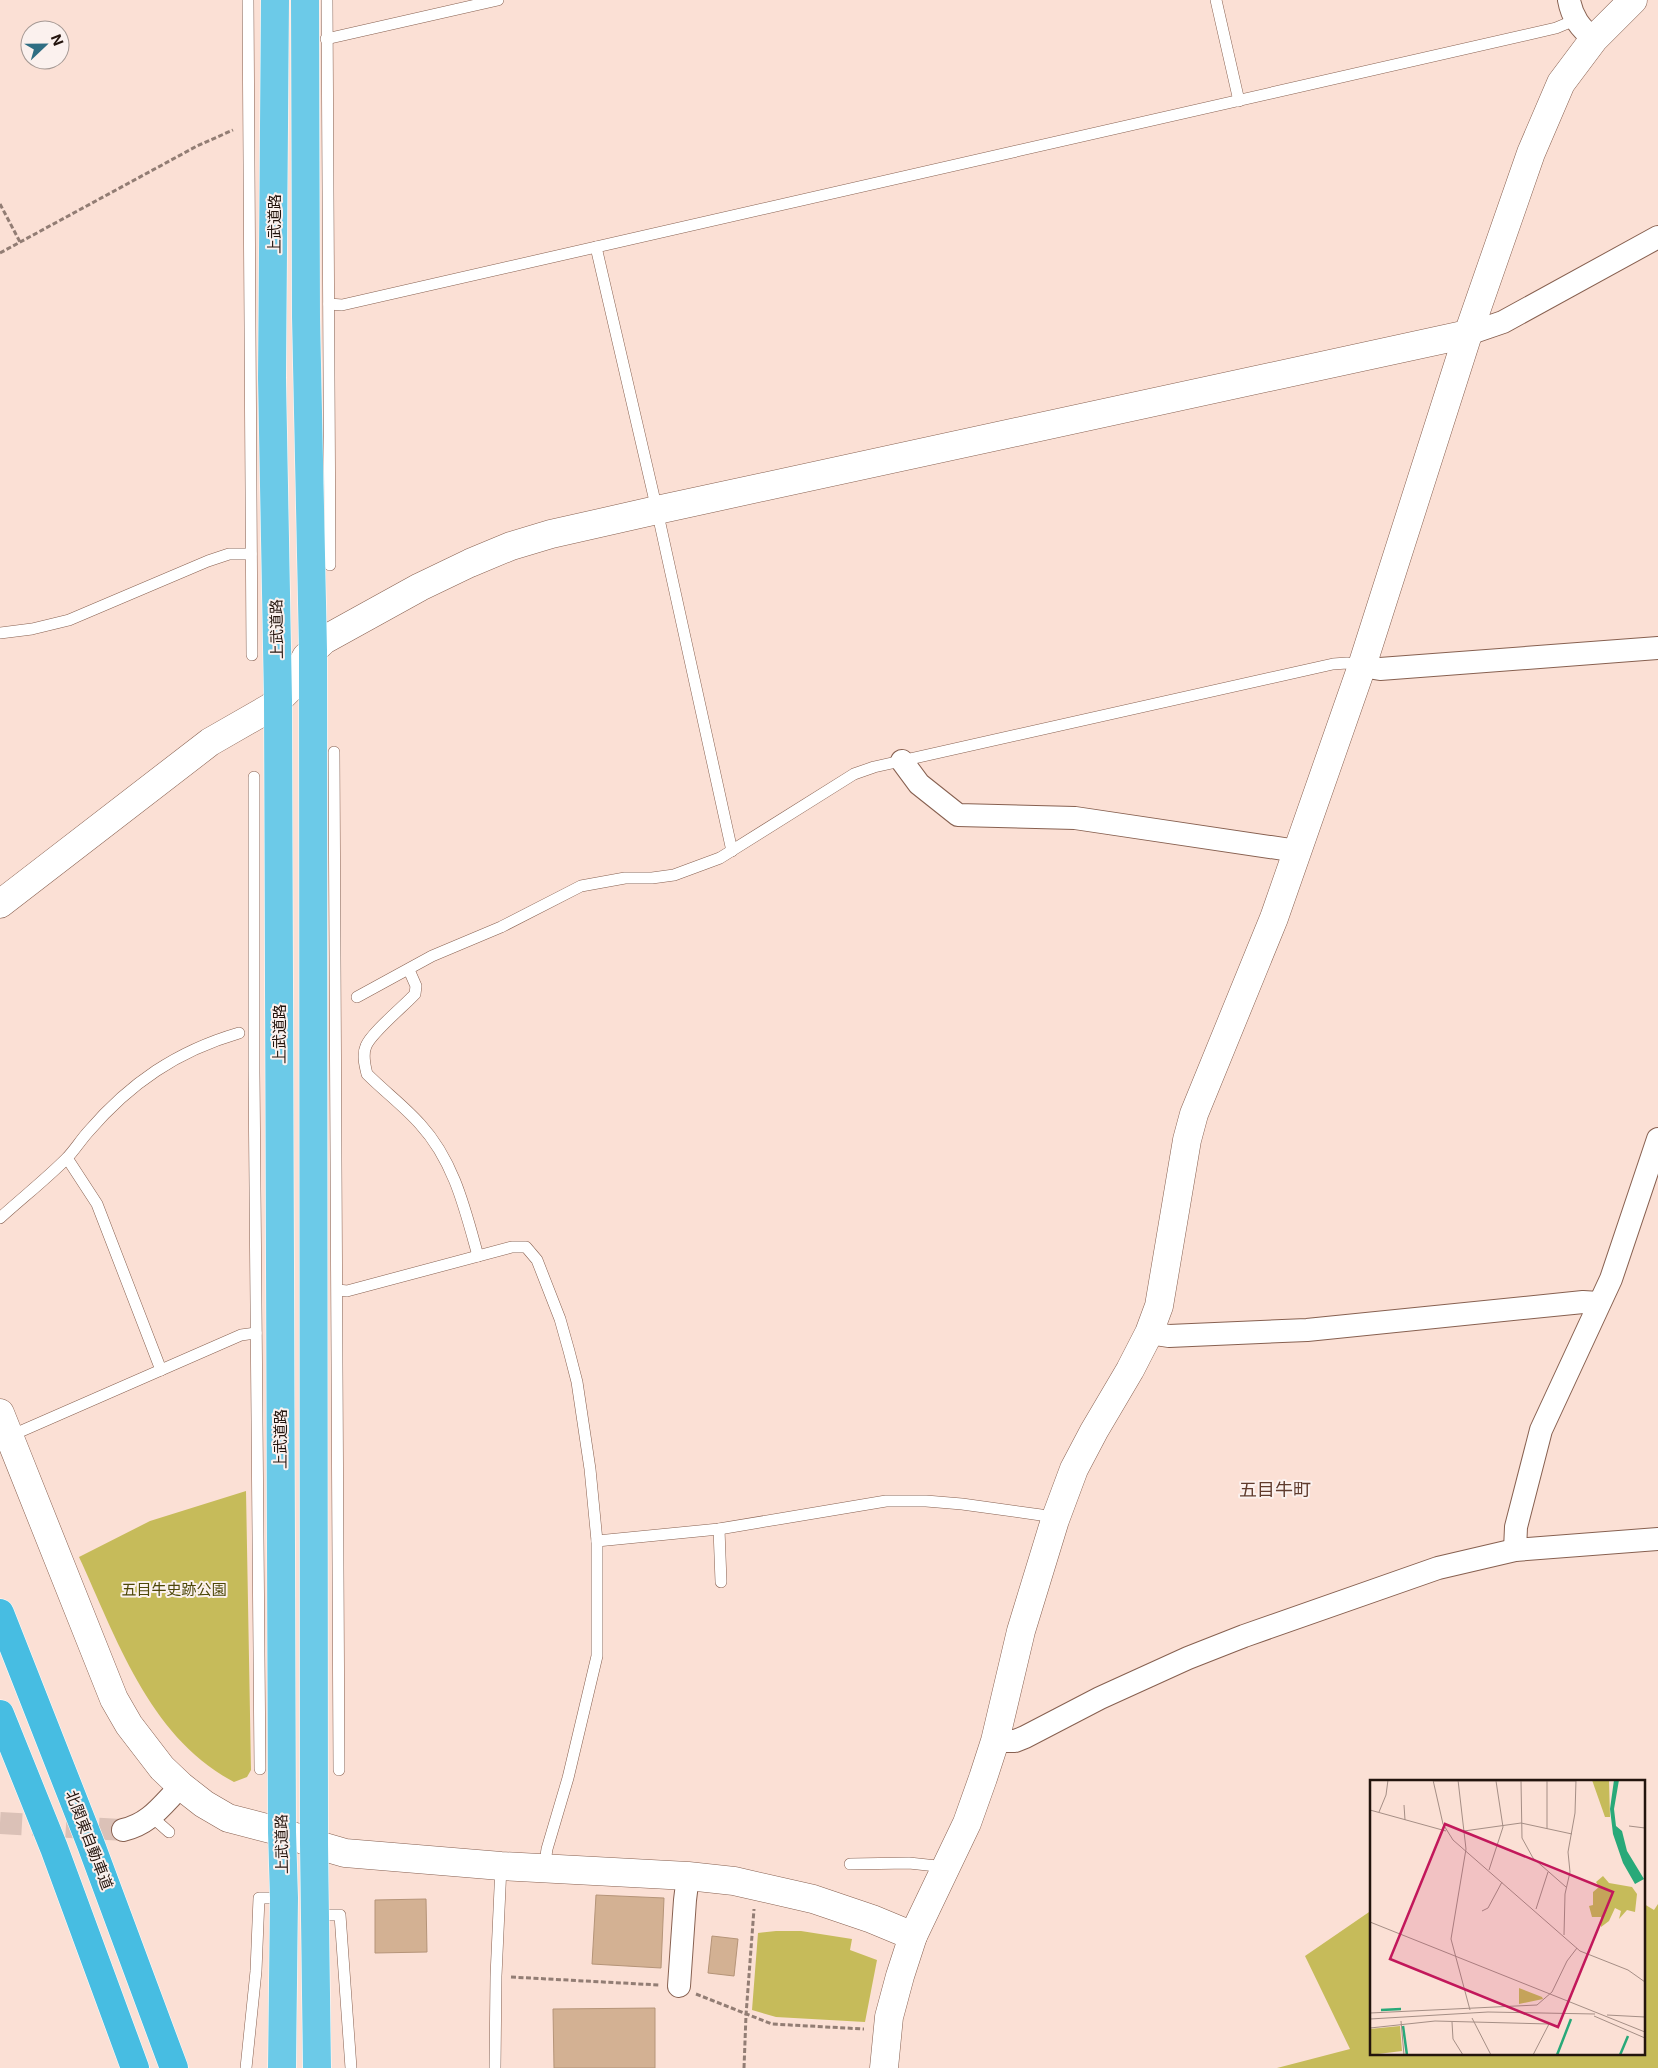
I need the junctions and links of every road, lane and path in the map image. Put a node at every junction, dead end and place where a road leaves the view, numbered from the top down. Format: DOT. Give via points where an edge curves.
graph roads {
  1 [pos="248,0"];
  2 [pos="275,0"];
  3 [pos="305,0"];
  4 [pos="327,0"];
  5 [pos="498,0"];
  6 [pos="1216,0"];
  7 [pos="1633,0"];
  8 [pos="1580,20"];
  9 [pos="326,39"];
  10 [pos="1239,101"];
  11 [pos="249,131"];
  12 [pos="0,204"];
  13 [pos="1658,237"];
  14 [pos="20,242"];
  15 [pos="596,247"];
  16 [pos="0,253"];
  17 [pos="329,304"];
  18 [pos="1468,334"];
  19 [pos="261,378"];
  20 [pos="657,510"];
  21 [pos="252,554"];
  22 [pos="330,565"];
  23 [pos="0,633"];
  24 [pos="1658,648"];
  25 [pos="313,650"];
  26 [pos="252,655"];
  27 [pos="1362,666"];
  28 [pos="278,700"];
  29 [pos="334,752"];
  30 [pos="902,762"];
  31 [pos="254,777"];
  32 [pos="1298,851"];
  33 [pos="732,852"];
  34 [pos="0,904"];
  35 [pos="324,941"];
  36 [pos="409,970"];
  37 [pos="357,997"];
  38 [pos="240,1033"];
  39 [pos="267,1071"];
  40 [pos="1658,1139"];
  41 [pos="67,1158"];
  42 [pos="0,1218"];
  43 [pos="478,1256"];
  44 [pos="338,1290"];
  45 [pos="1599,1303"];
  46 [pos="256,1333"];
  47 [pos="1149,1333"];
  48 [pos="162,1370"];
  49 [pos="5,1424"];
  50 [pos="1055,1520"];
  51 [pos="719,1529"];
  52 [pos="326,1531"];
  53 [pos="1658,1539"];
  54 [pos="597,1541"];
  55 [pos="1514,1550"];
  56 [pos="722,1582"];
  57 [pos="0,1613"];
  58 [pos="270,1617"];
  59 [pos="0,1714"];
  60 [pos="995,1741"];
  61 [pos="260,1769"];
  62 [pos="339,1770"];
  63 [pos="181,1786"];
  64 [pos="123,1830"];
  65 [pos="282,1832"];
  66 [pos="314,1844"];
  67 [pos="850,1864"];
  68 [pos="501,1866"];
  69 [pos="544,1868"];
  70 [pos="946,1868"];
  71 [pos="688,1876"];
  72 [pos="760,1887"];
  73 [pos="284,1898"];
  74 [pos="316,1915"];
  75 [pos="913,1936"];
  76 [pos="678,1986"];
  77 [pos="135,2068"];
  78 [pos="174,2068"];
  79 [pos="246,2068"];
  80 [pos="282,2068"];
  81 [pos="317,2068"];
  82 [pos="351,2068"];
  83 [pos="495,2068"];
  84 [pos="744,2068"];
  85 [pos="884,2068"];
  1 -- 11 [label="lane"];
  2 -- 19 [label="highway, 上武道路"];
  3 -- 25 [label="highway, 上武道路" via="306,317"];
  4 -- 9 [label="lane"];
  5 -- 9 [label="lane"];
  6 -- 10 [label="lane"];
  7 -- 8 [label="street"];
  8 -- 10 [label="lane"];
  8 -- 18 [label="street" via="1561,83 1531,153"];
  9 -- 17 [label="lane"];
  10 -- 15 [label="lane"];
  11 -- 14 [label="path" via="238,128 220,135"];
  11 -- 19 [label="lane"];
  12 -- 14 [label="path"];
  13 -- 18 [label="street" via="1503,322"];
  14 -- 16 [label="path"];
  15 -- 17 [label="lane" via="342,305"];
  15 -- 20 [label="lane"];
  17 -- 22 [label="lane"];
  18 -- 20 [label="street"];
  18 -- 27 [label="street"];
  19 -- 21 [label="lane"];
  19 -- 28 [label="highway, 上武道路"];
  20 -- 25 [label="street" via="551,534 470,563 324,640"];
  20 -- 33 [label="lane"];
  21 -- 23 [label="lane" via="230,554 208,561 69,620"];
  21 -- 26 [label="lane"];
  24 -- 27 [label="street" via="1380,669"];
  25 -- 28 [label="street" via="289,689"];
  25 -- 35 [label="highway, 上武道路"];
  27 -- 30 [label="lane" via="1332,664"];
  27 -- 32 [label="street"];
  28 -- 34 [label="street" via="262,714 210,742"];
  28 -- 39 [label="highway, 上武道路"];
  29 -- 35 [label="lane"];
  30 -- 32 [label="street" via="919,784 958,815 1075,818"];
  30 -- 33 [label="lane" via="854,774"];
  31 -- 39 [label="lane"];
  32 -- 47 [label="street" via="1194,1114 1164,1282"];
  33 -- 36 [label="lane" via="674,875 607,880 581,886"];
  35 -- 44 [label="lane"];
  35 -- 52 [label="highway, 上武道路"];
  36 -- 37 [label="lane"];
  36 -- 43 [label="lane" via="416,986 415,994 375,1033 365,1047 364,1062 367,1074 422,1125 445,1160 463,1200"];
  38 -- 41 [label="lane" via="204,1044 153,1072 115,1104"];
  39 -- 46 [label="lane"];
  39 -- 58 [label="highway, 上武道路"];
  40 -- 45 [label="street"];
  41 -- 42 [label="lane"];
  41 -- 48 [label="lane" via="96,1204"];
  43 -- 44 [label="lane"];
  43 -- 54 [label="lane" via="520,1246 526,1247 537,1260 560,1319 577,1382"];
  44 -- 52 [label="lane"];
  45 -- 47 [label="street" via="1307,1330 1169,1336"];
  45 -- 55 [label="street" via="1541,1430 1516,1527"];
  46 -- 48 [label="lane" via="241,1335"];
  46 -- 58 [label="lane"];
  47 -- 50 [label="street" via="1074,1469"];
  48 -- 49 [label="lane"];
  49 -- 63 [label="street" via="114,1699 144,1747"];
  50 -- 51 [label="lane" via="1041,1515 962,1504 886,1501"];
  50 -- 60 [label="street" via="1021,1632"];
  51 -- 54 [label="lane"];
  51 -- 56 [label="lane"];
  52 -- 62 [label="lane"];
  52 -- 66 [label="highway, 上武道路"];
  53 -- 55 [label="street"];
  54 -- 69 [label="lane" via="597,1656"];
  55 -- 60 [label="street" via="1438,1568 1244,1636 1139,1680 1025,1737 1015,1741"];
  57 -- 78 [label="highway, 北関東自動車道"];
  58 -- 61 [label="lane"];
  58 -- 65 [label="highway, 上武道路"];
  59 -- 77 [label="highway"];
  60 -- 70 [label="street" via="967,1823"];
  63 -- 64 [label="street" via="160,1825"];
  63 -- 65 [label="street" via="228,1818"];
  65 -- 66 [label="street"];
  65 -- 73 [label="highway, 上武道路"];
  66 -- 68 [label="street" via="345,1853"];
  66 -- 74 [label="highway, 上武道路"];
  67 -- 70 [label="lane" via="909,1863"];
  68 -- 69 [label="street"];
  68 -- 83 [label="lane"];
  69 -- 71 [label="street"];
  70 -- 75 [label="street"];
  71 -- 72 [label="street"];
  71 -- 76 [label="street"];
  72 -- 75 [label="street" via="813,1899"];
  72 -- 84 [label="path" via="753,1914"];
  73 -- 79 [label="lane" via="259,1898"];
  73 -- 80 [label="highway, 上武道路"];
  74 -- 81 [label="highway, 上武道路"];
  74 -- 82 [label="lane" via="340,1916"];
  75 -- 85 [label="street" via="889,2017"];
}
